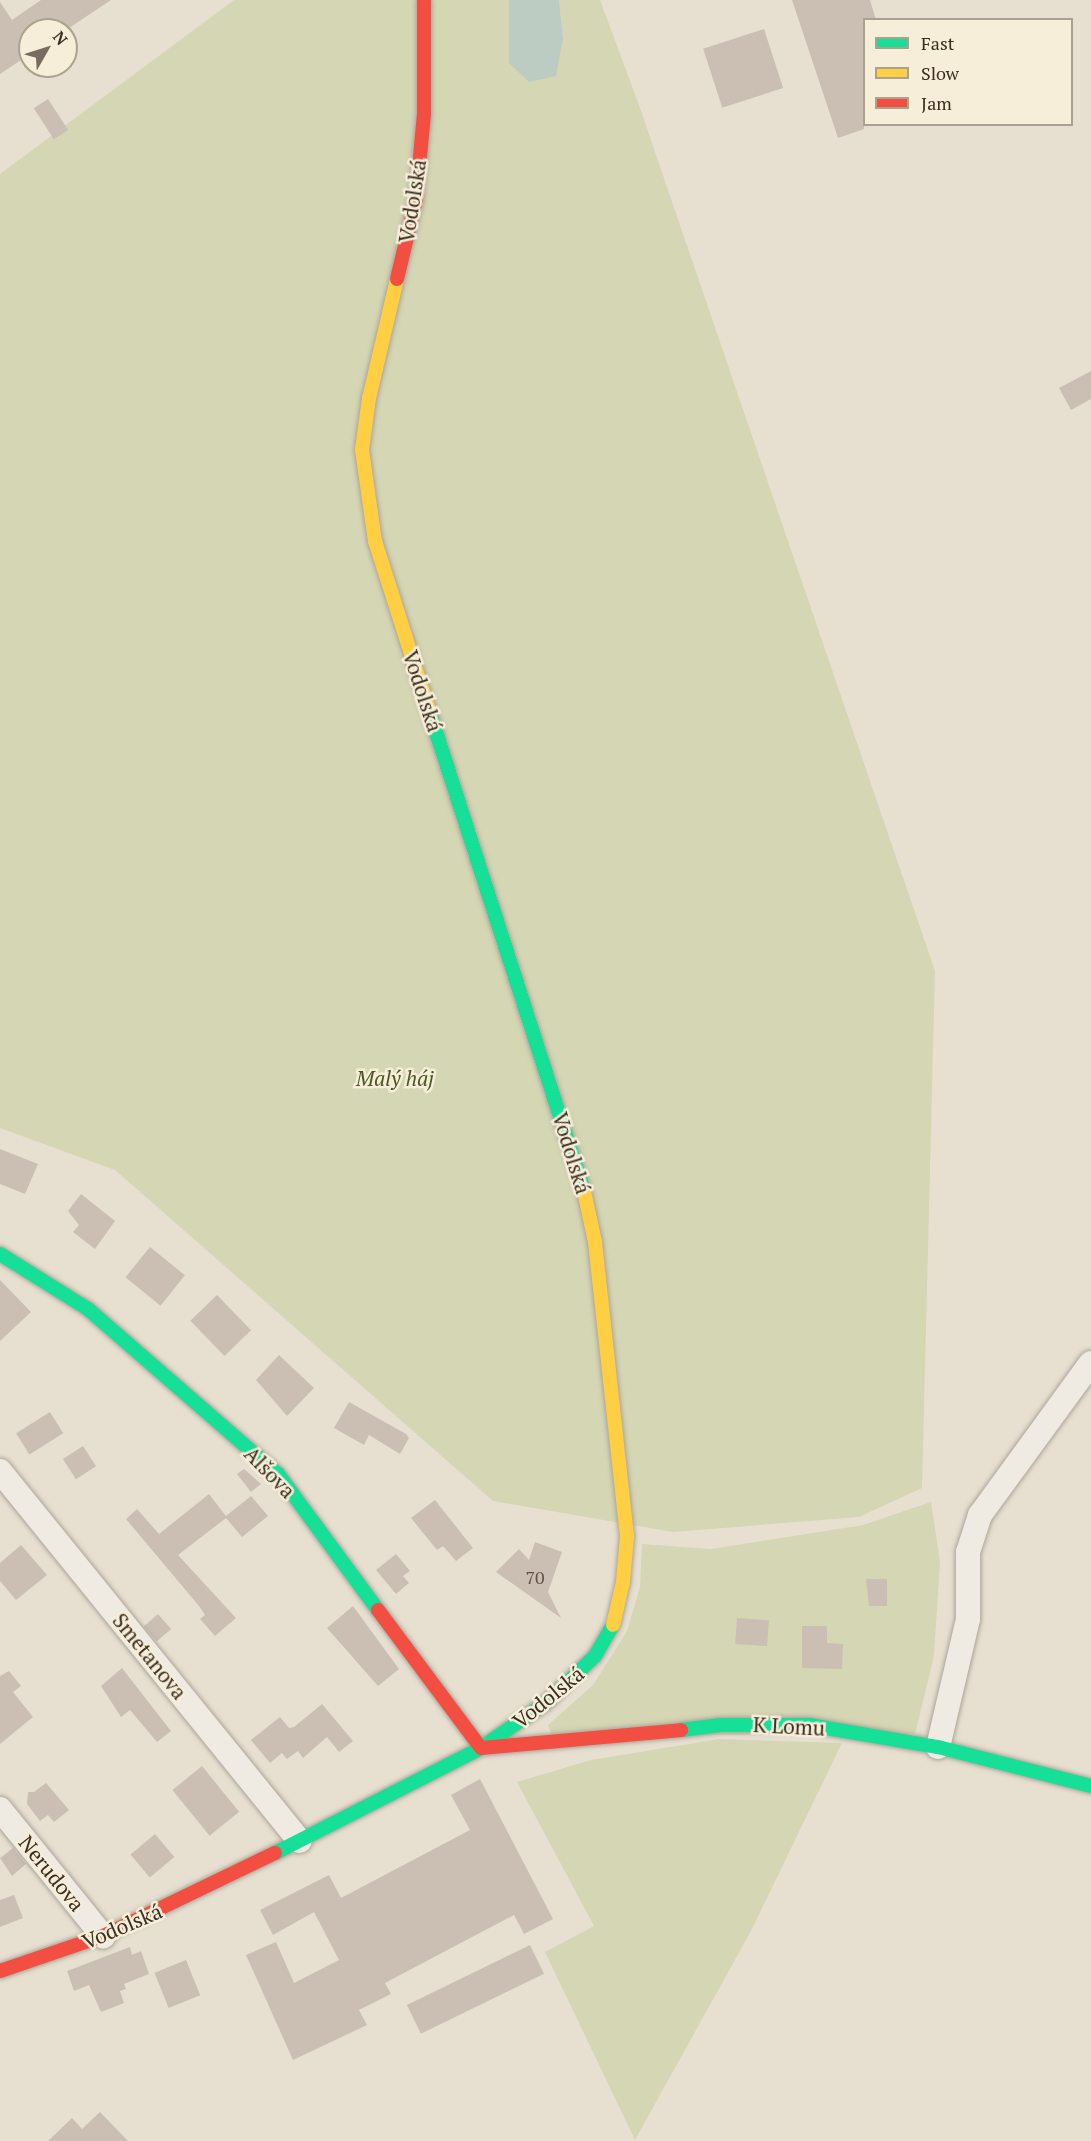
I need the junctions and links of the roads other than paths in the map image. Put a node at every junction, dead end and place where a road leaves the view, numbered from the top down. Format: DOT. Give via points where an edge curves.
graph roads {
  1 [pos="424,0"];
  2 [pos="0,1254"];
  3 [pos="1091,1363"];
  4 [pos="0,1471"];
  5 [pos="938,1747"];
  6 [pos="481,1748"];
  7 [pos="1091,1786"];
  8 [pos="0,1809"];
  9 [pos="300,1841"];
  10 [pos="103,1936"];
  11 [pos="0,1971"];
  1 -- 6 [label="street, Vodolská" via="424,113 416,200 369,398 362,450 375,541 583,1187 595,1242 627,1536 623,1582 613,1624 595,1656 561,1690"];
  2 -- 6 [label="street, Alšova" via="88,1309 278,1474"];
  3 -- 5 [label="street" via="980,1515 968,1552 968,1619"];
  4 -- 9 [label="street, Smetanova"];
  5 -- 6 [label="street, K Lomu" via="854,1731 765,1723"];
  5 -- 7 [label="street, K Lomu"];
  6 -- 9 [label="street, Vodolská"];
  8 -- 10 [label="street, Nerudova"];
  9 -- 10 [label="street, Vodolská"];
  10 -- 11 [label="street, Vodolská"];
}
